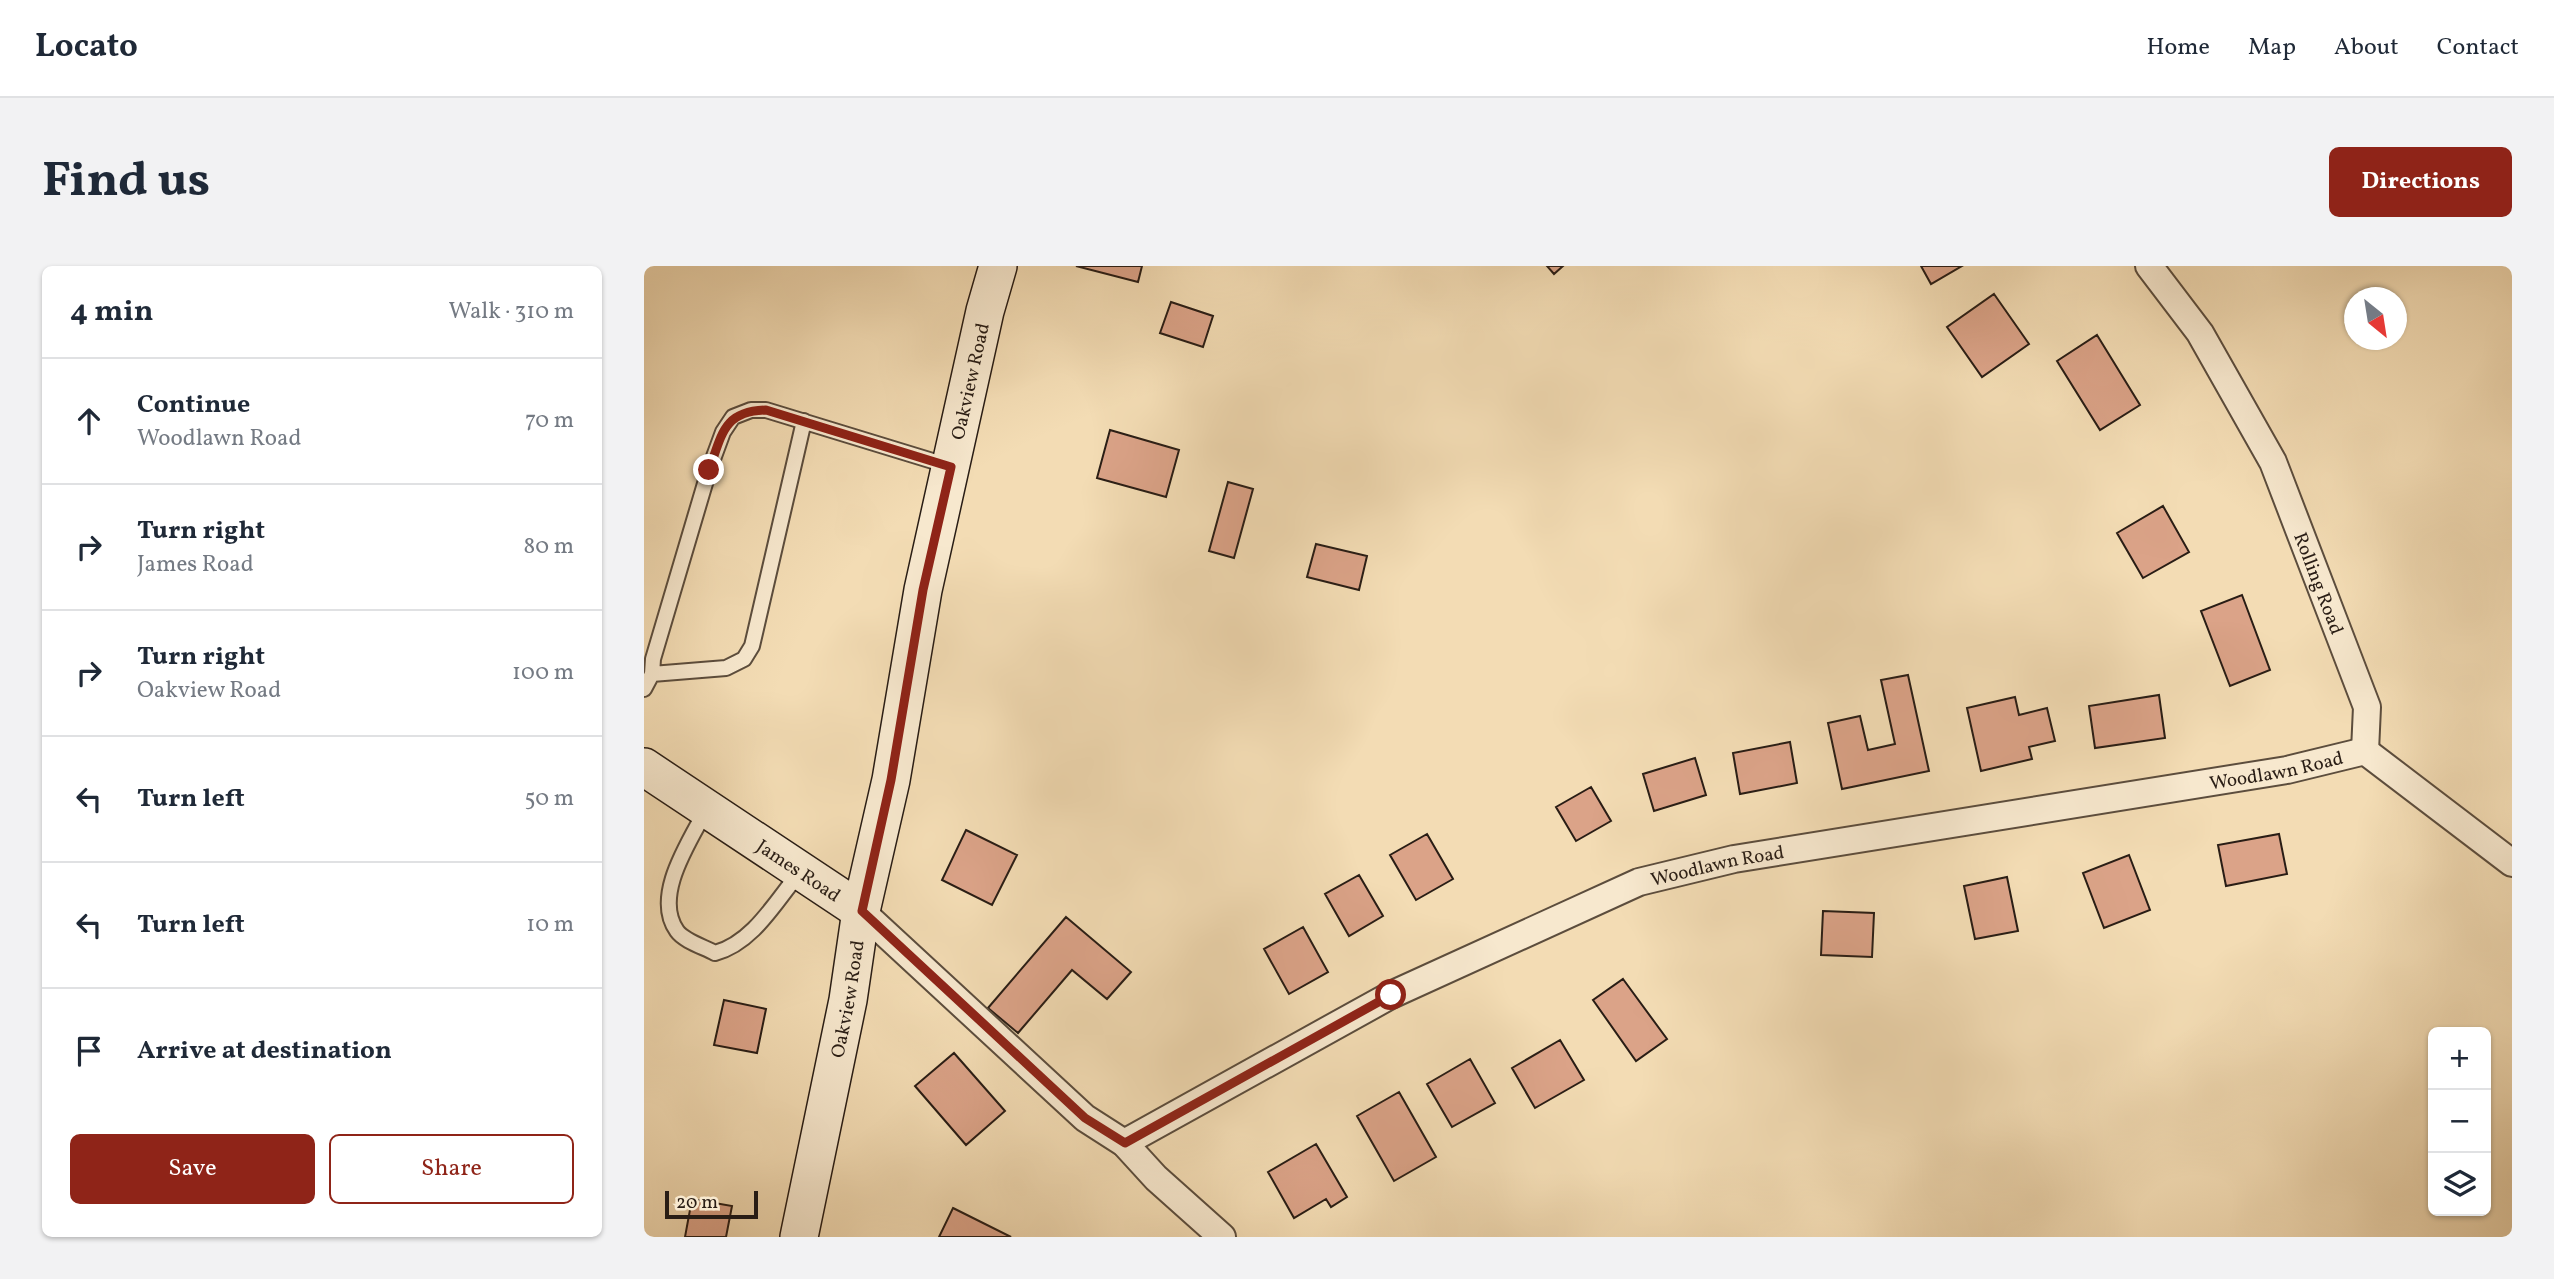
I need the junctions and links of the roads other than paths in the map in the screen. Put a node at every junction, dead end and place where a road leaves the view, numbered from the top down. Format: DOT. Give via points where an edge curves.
graph roads {
  1 [pos="998,266"];
  2 [pos="2149,266"];
  3 [pos="804,421"];
  4 [pos="951,467"];
  5 [pos="652,674"];
  6 [pos="644,689"];
  7 [pos="2365,751"];
  8 [pos="644,767"];
  9 [pos="707,809"];
  10 [pos="2512,863"];
  11 [pos="800,871"];
  12 [pos="862,911"];
  13 [pos="1125,1143"];
  14 [pos="799,1237"];
  15 [pos="1222,1237"];
  1 -- 4 [label="street, Oakview Road"];
  2 -- 7 [label="street, Rolling Road" via="2200,334 2273,462 2367,707"];
  3 -- 4 [label="lane"];
  3 -- 5 [label="lane" via="752,646 744,659 726,668"];
  3 -- 5 [label="lane" via="751,410 733,418 723,432 675,582"];
  4 -- 12 [label="street, Oakview Road"];
  5 -- 6 [label="lane"];
  7 -- 10 [label="street"];
  7 -- 13 [label="street, Woodlawn Road" via="2287,770 1734,859 1639,881 1391,995"];
  8 -- 9 [label="street, James Road"];
  9 -- 11 [label="street, James Road"];
  9 -- 11 [label="lane" via="676,866 669,906 679,934 715,953 728,949 744,940"];
  11 -- 12 [label="street, James Road"];
  12 -- 13 [label="street, James Road" via="1085,1118"];
  12 -- 14 [label="street, Oakview Road"];
  13 -- 15 [label="street, James Road" via="1156,1178"];
}
